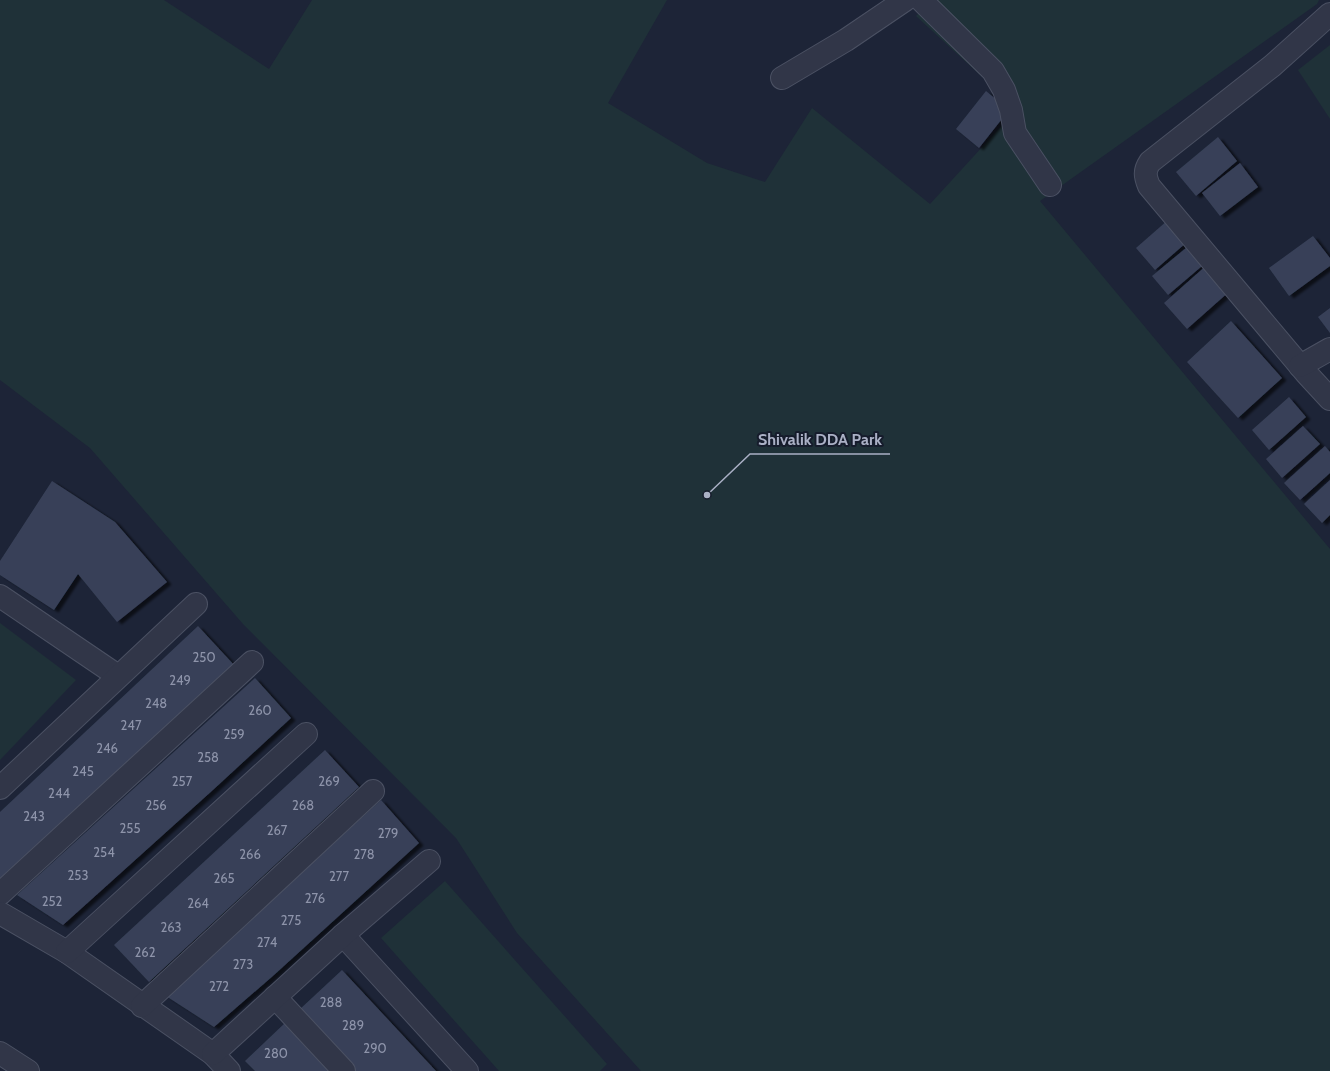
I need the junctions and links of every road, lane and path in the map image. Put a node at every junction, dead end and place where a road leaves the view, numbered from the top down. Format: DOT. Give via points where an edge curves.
graph roads {
  1 [pos="905,0"];
  2 [pos="922,0"];
  3 [pos="1330,14"];
  4 [pos="782,78"];
  5 [pos="1050,185"];
  6 [pos="1330,349"];
  7 [pos="1300,366"];
  8 [pos="1330,399"];
  9 [pos="0,596"];
  10 [pos="196,604"];
  11 [pos="252,662"];
  12 [pos="118,676"];
  13 [pos="306,734"];
  14 [pos="0,788"];
  15 [pos="372,791"];
  16 [pos="429,861"];
  17 [pos="0,894"];
  18 [pos="0,913"];
  19 [pos="343,935"];
  20 [pos="67,952"];
  21 [pos="275,997"];
  22 [pos="142,1006"];
  23 [pos="0,1053"];
  24 [pos="213,1054"];
  25 [pos="28,1071"];
  26 [pos="229,1071"];
  27 [pos="344,1071"];
  28 [pos="467,1071"];
  1 -- 4 [label="street" via="846,40"];
  2 -- 5 [label="street" via="993,71 1004,90 1015,133"];
  3 -- 7 [label="street" via="1272,66 1150,162 1145,170 1149,186"];
  6 -- 7 [label="street"];
  7 -- 8 [label="street"];
  9 -- 12 [label="street"];
  10 -- 12 [label="street"];
  11 -- 17 [label="street"];
  12 -- 14 [label="street"];
  13 -- 20 [label="street"];
  15 -- 22 [label="street"];
  16 -- 19 [label="street"];
  18 -- 20 [label="street"];
  19 -- 21 [label="street"];
  19 -- 28 [label="street"];
  20 -- 22 [label="street"];
  21 -- 24 [label="street"];
  21 -- 27 [label="street"];
  22 -- 24 [label="street"];
  23 -- 25 [label="street"];
  24 -- 26 [label="street"];
}
